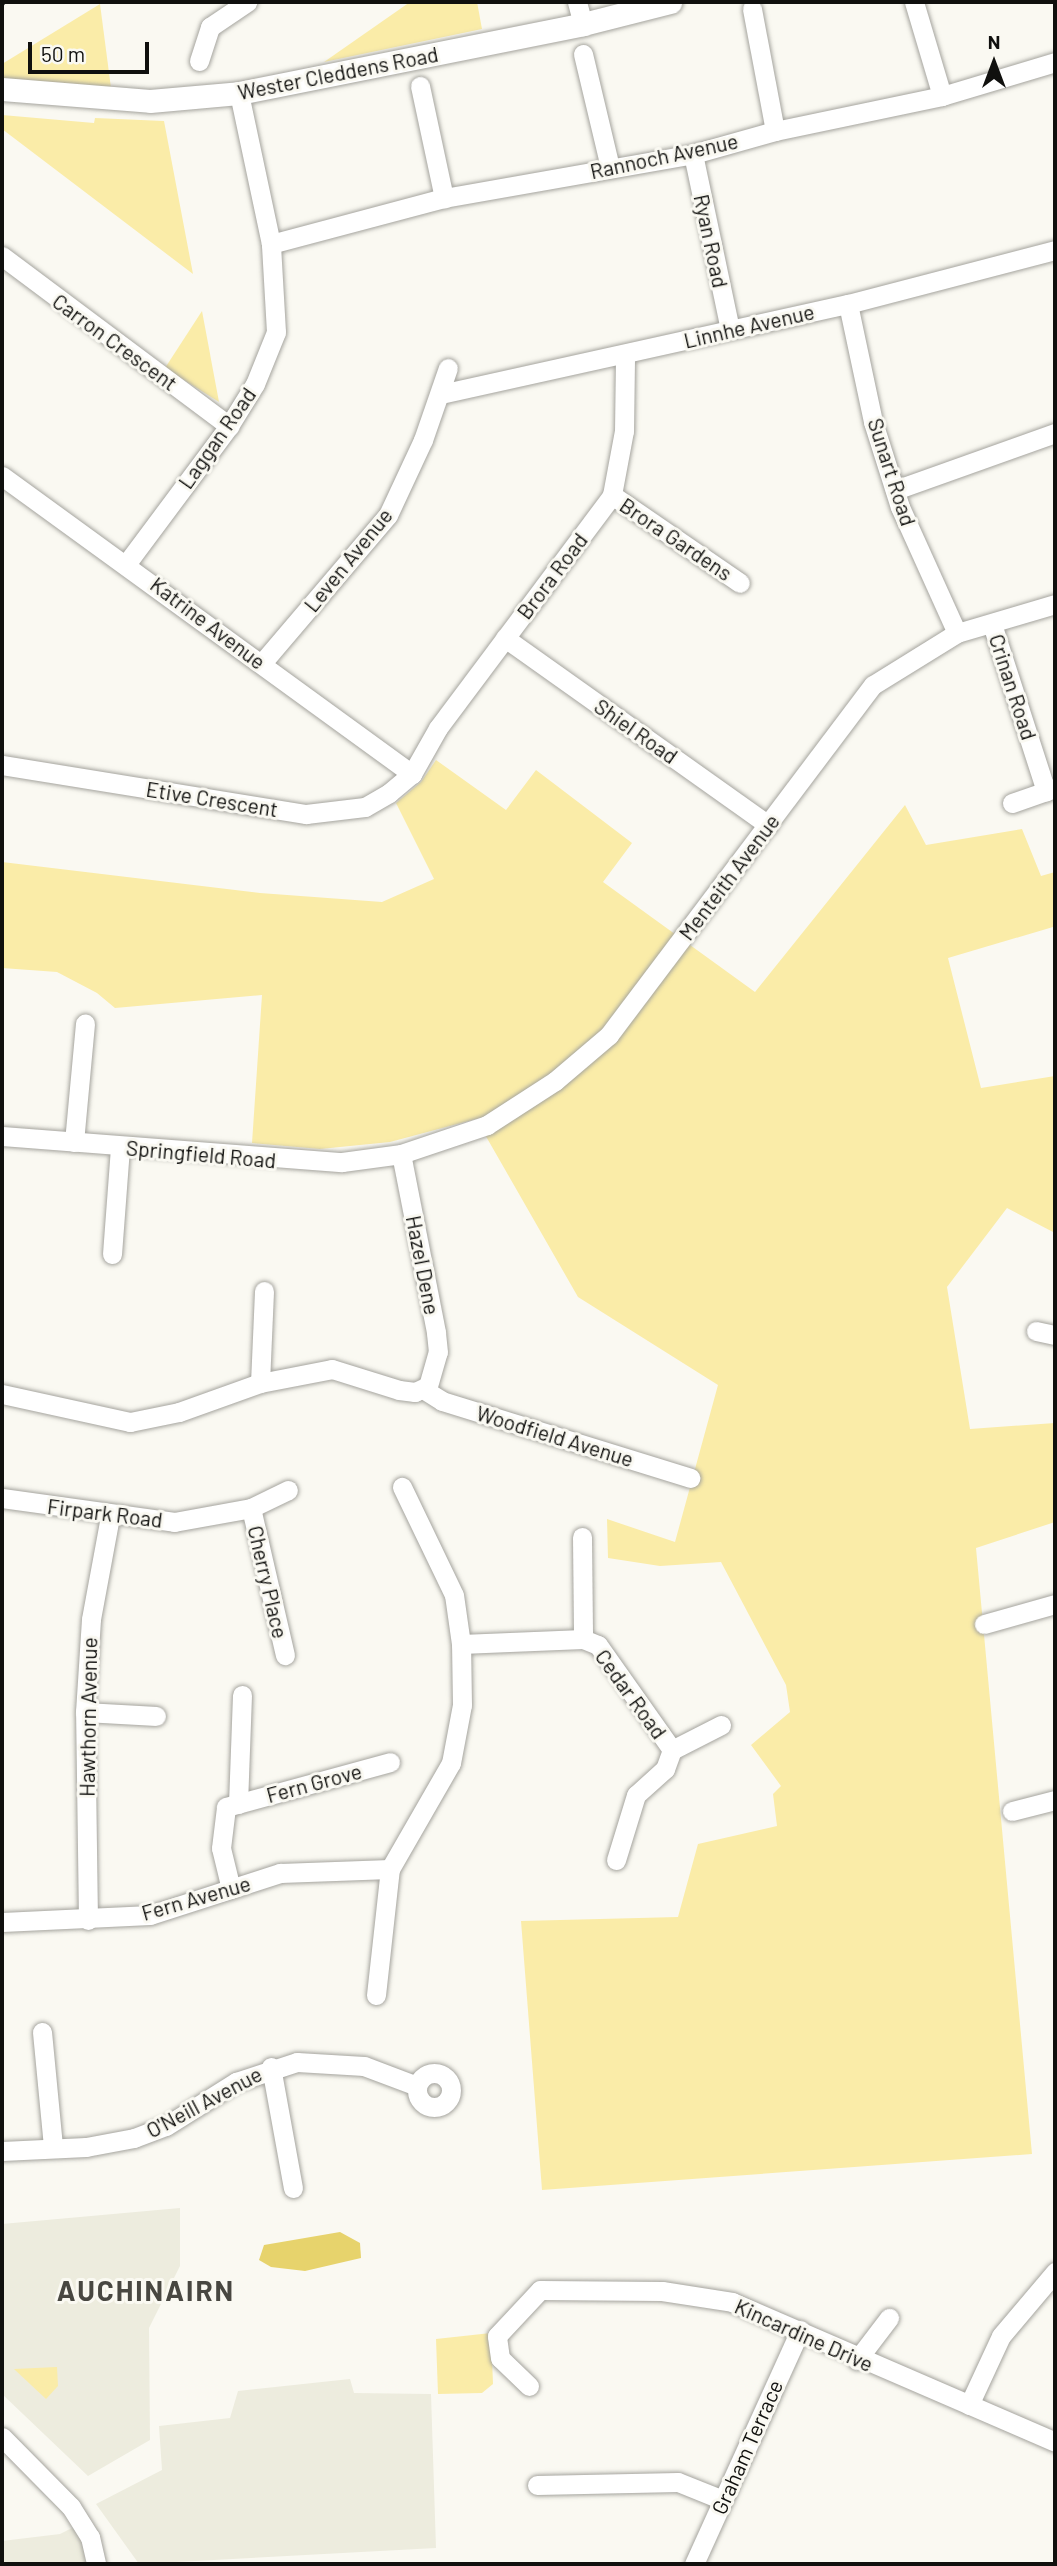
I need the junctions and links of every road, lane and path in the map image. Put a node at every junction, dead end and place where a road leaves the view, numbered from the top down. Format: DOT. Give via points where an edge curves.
graph roads {
  1 [pos="247,2"];
  2 [pos="670,2"];
  3 [pos="914,2"];
  4 [pos="752,9"];
  5 [pos="580,13"];
  6 [pos="583,54"];
  7 [pos="199,61"];
  8 [pos="1055,62"];
  9 [pos="420,86"];
  10 [pos="2,89"];
  11 [pos="239,93"];
  12 [pos="942,96"];
  13 [pos="775,131"];
  14 [pos="692,154"];
  15 [pos="610,167"];
  16 [pos="444,198"];
  17 [pos="271,244"];
  18 [pos="1055,250"];
  19 [pos="2,256"];
  20 [pos="848,304"];
  21 [pos="730,329"];
  22 [pos="625,355"];
  23 [pos="448,368"];
  24 [pos="440,394"];
  25 [pos="229,426"];
  26 [pos="1055,433"];
  27 [pos="2,476"];
  28 [pos="895,490"];
  29 [pos="612,495"];
  30 [pos="127,563"];
  31 [pos="740,583"];
  32 [pos="1055,604"];
  33 [pos="992,624"];
  34 [pos="957,633"];
  35 [pos="505,638"];
  36 [pos="262,663"];
  37 [pos="2,765"];
  38 [pos="412,774"];
  39 [pos="1051,789"];
  40 [pos="1012,803"];
  41 [pos="768,825"];
  42 [pos="85,1024"];
  43 [pos="2,1136"];
  44 [pos="74,1142"];
  45 [pos="120,1147"];
  46 [pos="401,1154"];
  47 [pos="112,1254"];
  48 [pos="264,1292"];
  49 [pos="427,1382"];
  50 [pos="260,1383"];
  51 [pos="2,1394"];
  52 [pos="690,1478"];
  53 [pos="402,1487"];
  54 [pos="288,1490"];
  55 [pos="2,1499"];
  56 [pos="251,1508"];
  57 [pos="110,1516"];
  58 [pos="582,1537"];
  59 [pos="1055,1604"];
  60 [pos="984,1624"];
  61 [pos="583,1639"];
  62 [pos="461,1644"];
  63 [pos="285,1656"];
  64 [pos="242,1695"];
  65 [pos="85,1712"];
  66 [pos="156,1716"];
  67 [pos="721,1725"];
  68 [pos="672,1750"];
  69 [pos="390,1762"];
  70 [pos="1055,1800"];
  71 [pos="238,1804"];
  72 [pos="1012,1811"];
  73 [pos="616,1860"];
  74 [pos="390,1869"];
  75 [pos="231,1889"];
  76 [pos="88,1920"];
  77 [pos="2,1922"];
  78 [pos="376,1995"];
  79 [pos="42,2032"];
  80 [pos="271,2067"];
  81 [pos="417,2086"];
  82 [pos="53,2147"];
  83 [pos="2,2151"];
  84 [pos="293,2188"];
  85 [pos="1055,2272"];
  86 [pos="889,2318"];
  87 [pos="800,2330"];
  88 [pos="857,2360"];
  89 [pos="529,2386"];
  90 [pos="969,2405"];
  91 [pos="2,2437"];
  92 [pos="1055,2442"];
  93 [pos="537,2486"];
  94 [pos="723,2500"];
  95 [pos="96,2564"];
  96 [pos="694,2564"];
  1 -- 7 [label="street" via="210,27"];
  2 -- 5 [label="street, Wester Cleddens Road"];
  3 -- 12 [label="street"];
  4 -- 13 [label="street"];
  5 -- 11 [label="street, Wester Cleddens Road"];
  6 -- 15 [label="street"];
  8 -- 12 [label="street, Rannoch Avenue"];
  9 -- 16 [label="street"];
  10 -- 11 [label="street, Wester Cleddens Road" via="150,102"];
  11 -- 17 [label="street, Laggan Road"];
  12 -- 13 [label="street, Rannoch Avenue"];
  13 -- 14 [label="street, Rannoch Avenue"];
  14 -- 15 [label="street, Rannoch Avenue"];
  14 -- 21 [label="street, Ryan Road"];
  15 -- 16 [label="street, Rannoch Avenue"];
  16 -- 17 [label="street, Rannoch Avenue"];
  17 -- 25 [label="street, Laggan Road" via="276,332 255,384"];
  18 -- 20 [label="street, Linnhe Avenue"];
  19 -- 25 [label="street, Carron Crescent"];
  20 -- 21 [label="street, Linnhe Avenue"];
  20 -- 28 [label="street, Sunart Road" via="873,422"];
  21 -- 22 [label="street, Linnhe Avenue"];
  22 -- 24 [label="street, Linnhe Avenue"];
  22 -- 29 [label="street, Brora Road" via="624,431"];
  23 -- 24 [label="street, Leven Avenue"];
  24 -- 36 [label="street, Leven Avenue" via="388,515"];
  25 -- 30 [label="street, Laggan Road"];
  26 -- 28 [label="street"];
  27 -- 30 [label="street, Katrine Avenue"];
  28 -- 34 [label="street, Sunart Road"];
  29 -- 31 [label="street, Brora Gardens"];
  29 -- 35 [label="street, Brora Road"];
  30 -- 36 [label="street, Katrine Avenue"];
  32 -- 33 [label="street, Menteith Avenue"];
  33 -- 34 [label="street, Menteith Avenue"];
  33 -- 39 [label="street, Crinan Road"];
  34 -- 41 [label="street, Menteith Avenue" via="873,685"];
  35 -- 38 [label="street, Brora Road" via="438,728"];
  35 -- 41 [label="street, Shiel Road"];
  36 -- 38 [label="street, Katrine Avenue"];
  37 -- 38 [label="street, Etive Crescent" via="306,814 365,807"];
  39 -- 40 [label="street"];
  41 -- 46 [label="street, Menteith Avenue" via="609,1035 555,1081 487,1125"];
  42 -- 44 [label="street"];
  43 -- 44 [label="street, Springfield Road"];
  44 -- 45 [label="street, Springfield Road"];
  45 -- 46 [label="street, Springfield Road" via="294,1162"];
  45 -- 47 [label="street"];
  46 -- 49 [label="street, Hazel Dene" via="436,1332 438,1352"];
  48 -- 50 [label="street"];
  49 -- 50 [label="street, Woodfield Avenue" via="415,1392 399,1390 332,1370"];
  49 -- 52 [label="street, Woodfield Avenue" via="442,1401"];
  50 -- 51 [label="street, Woodfield Avenue" via="180,1412 130,1422"];
  53 -- 62 [label="street" via="454,1595"];
  54 -- 56 [label="street, Firpark Road"];
  55 -- 57 [label="street, Firpark Road"];
  56 -- 57 [label="street, Firpark Road" via="174,1521"];
  56 -- 63 [label="street, Cherry Place"];
  57 -- 65 [label="street, Hawthorn Avenue" via="91,1619"];
  58 -- 61 [label="street"];
  59 -- 60 [label="street"];
  61 -- 62 [label="street, Cedar Road"];
  61 -- 68 [label="street, Cedar Road" via="598,1645"];
  62 -- 74 [label="street" via="462,1705 451,1763"];
  64 -- 71 [label="street, Fern Grove"];
  65 -- 66 [label="street"];
  65 -- 76 [label="street, Hawthorn Avenue"];
  67 -- 68 [label="street"];
  68 -- 73 [label="street" via="665,1769 636,1795"];
  69 -- 71 [label="street, Fern Grove"];
  70 -- 72 [label="street"];
  71 -- 75 [label="street, Fern Grove" via="226,1807 221,1849"];
  74 -- 75 [label="street, Fern Avenue" via="280,1873"];
  74 -- 78 [label="street"];
  75 -- 76 [label="street, Fern Avenue" via="150,1915"];
  76 -- 77 [label="street, Fern Avenue"];
  79 -- 82 [label="street"];
  80 -- 81 [label="street, O'Neill Avenue" via="342,2063 364,2066"];
  80 -- 82 [label="street, O'Neill Avenue" via="236,2082 166,2126 122,2140"];
  80 -- 84 [label="street, O'Neill Avenue"];
  82 -- 83 [label="street, O'Neill Avenue"];
  85 -- 90 [label="street" via="1001,2336"];
  86 -- 88 [label="street"];
  87 -- 88 [label="street, Kincardine Drive"];
  87 -- 89 [label="street, Kincardine Drive" via="705,2296 616,2288 540,2290 497,2336 500,2358"];
  87 -- 94 [label="street, Graham Terrace"];
  88 -- 90 [label="street, Kincardine Drive"];
  90 -- 92 [label="street, Kincardine Drive"];
  91 -- 95 [label="street" via="72,2507 90,2537"];
  93 -- 94 [label="street" via="678,2482"];
  94 -- 96 [label="street, Graham Terrace"];
}
